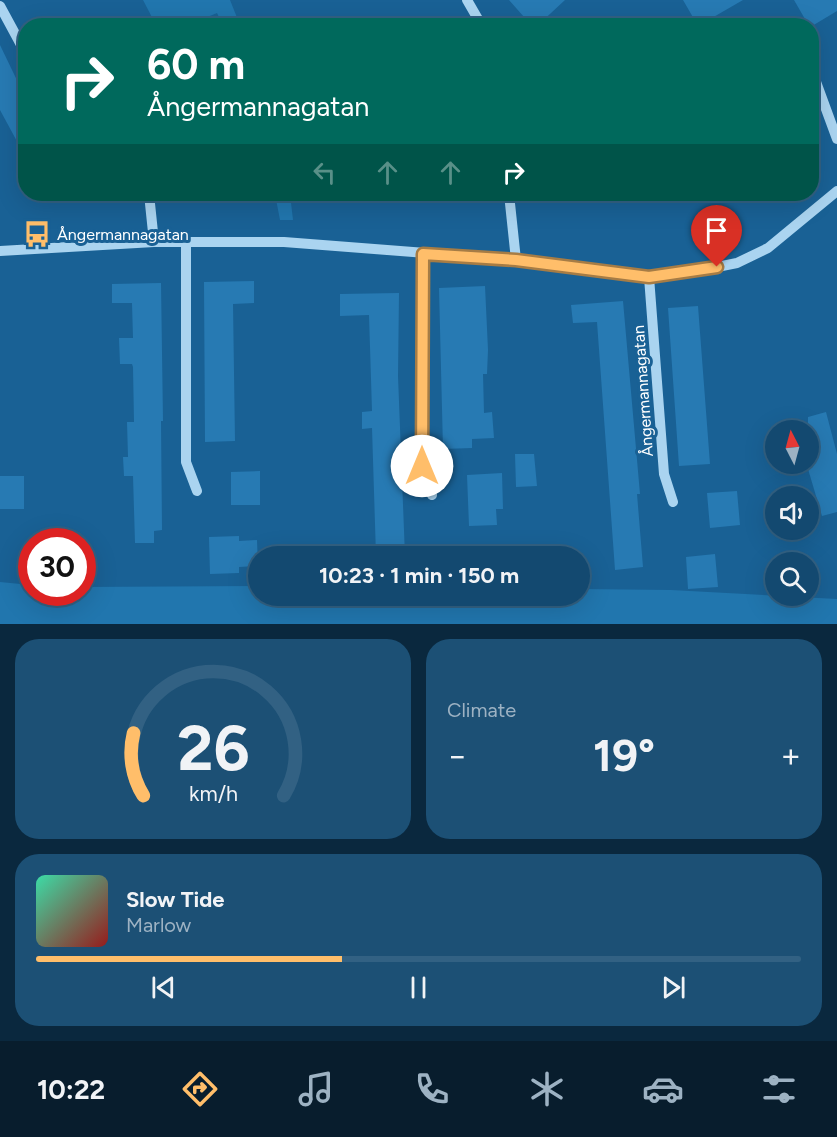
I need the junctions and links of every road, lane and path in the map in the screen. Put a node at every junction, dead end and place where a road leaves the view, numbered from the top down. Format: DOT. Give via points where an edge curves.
graph roads {
  1 [pos="467,0"];
  2 [pos="0,6"];
  3 [pos="477,18"];
  4 [pos="18,39"];
  5 [pos="819,89"];
  6 [pos="837,139"];
  7 [pos="837,191"];
  8 [pos="150,201"];
  9 [pos="510,201"];
  10 [pos="154,242"];
  11 [pos="186,243"];
  12 [pos="0,251"];
  13 [pos="423,254"];
  14 [pos="516,260"];
  15 [pos="649,277"];
  16 [pos="196,491"];
  17 [pos="432,495"];
  18 [pos="673,502"];
  1 -- 3 [label="street"];
  2 -- 4 [label="street"];
  5 -- 6 [label="street"];
  7 -- 15 [label="street" via="768,249 737,263"];
  8 -- 10 [label="street"];
  9 -- 14 [label="street"];
  10 -- 11 [label="street"];
  10 -- 12 [label="street"];
  11 -- 13 [label="street" via="285,242"];
  11 -- 16 [label="street" via="186,462"];
  13 -- 14 [label="street"];
  13 -- 17 [label="street" via="422,466"];
  14 -- 15 [label="street"];
  15 -- 18 [label="street, Ångermannagatan" via="664,474"];
}
